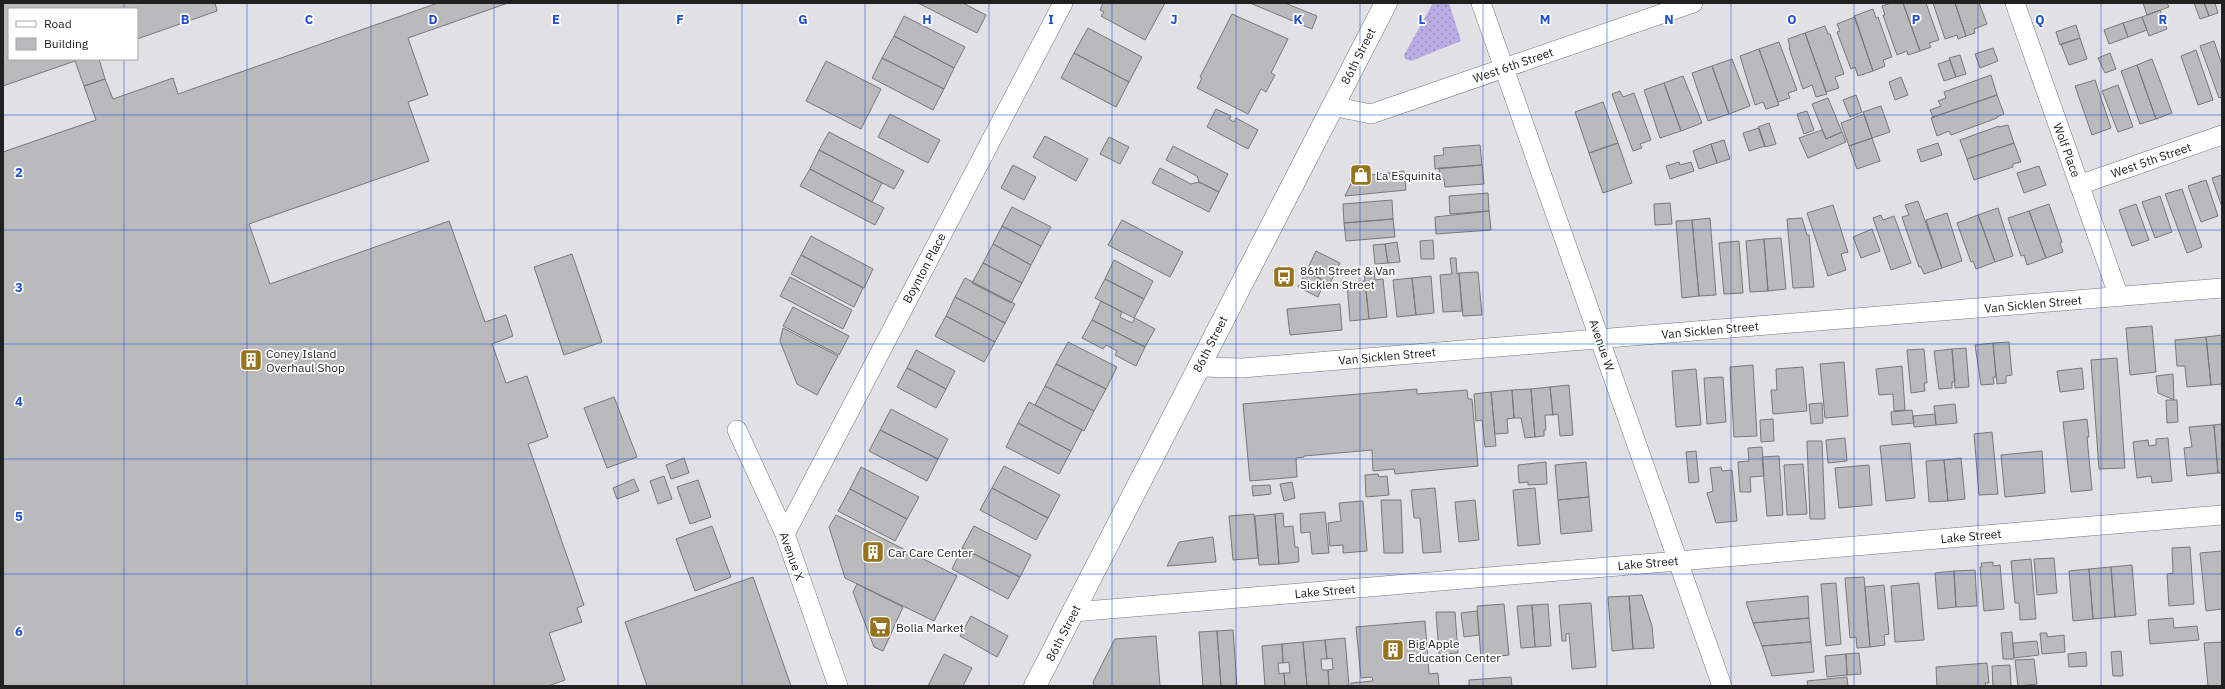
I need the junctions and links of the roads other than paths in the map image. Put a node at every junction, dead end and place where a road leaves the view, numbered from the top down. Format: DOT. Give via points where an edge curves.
graph roads {
  1 [pos="1063,3"];
  2 [pos="1386,3"];
  3 [pos="1482,3"];
  4 [pos="1692,3"];
  5 [pos="2015,3"];
  6 [pos="1504,68"];
  7 [pos="1332,106"];
  8 [pos="2222,135"];
  9 [pos="2079,185"];
  10 [pos="2222,288"];
  11 [pos="2119,297"];
  12 [pos="1600,339"];
  13 [pos="1199,367"];
  14 [pos="737,430"];
  15 [pos="2222,515"];
  16 [pos="785,534"];
  17 [pos="1678,560"];
  18 [pos="1074,612"];
  19 [pos="838,686"];
  20 [pos="1036,686"];
  21 [pos="1722,686"];
  1 -- 16 [label="street, Boynton Place"];
  2 -- 7 [label="main road, 86th Street"];
  3 -- 6 [label="street, Avenue W"];
  4 -- 6 [label="street, West 6th Street"];
  5 -- 9 [label="street, Wolf Place"];
  6 -- 7 [label="street, West 6th Street" via="1371,114"];
  6 -- 12 [label="street, Avenue W"];
  7 -- 13 [label="main road, 86th Street"];
  8 -- 9 [label="street, West 5th Street"];
  9 -- 11 [label="street, Wolf Place"];
  10 -- 11 [label="street, Van Sicklen Street"];
  11 -- 12 [label="street, Van Sicklen Street"];
  12 -- 13 [label="street, Van Sicklen Street" via="1242,368"];
  12 -- 17 [label="street, Avenue W"];
  13 -- 18 [label="main road, 86th Street"];
  14 -- 16 [label="street, Avenue X"];
  15 -- 17 [label="street, Lake Street"];
  16 -- 19 [label="street, Avenue X"];
  17 -- 18 [label="street, Lake Street"];
  17 -- 21 [label="street, Avenue W"];
  18 -- 20 [label="main road, 86th Street"];
}
